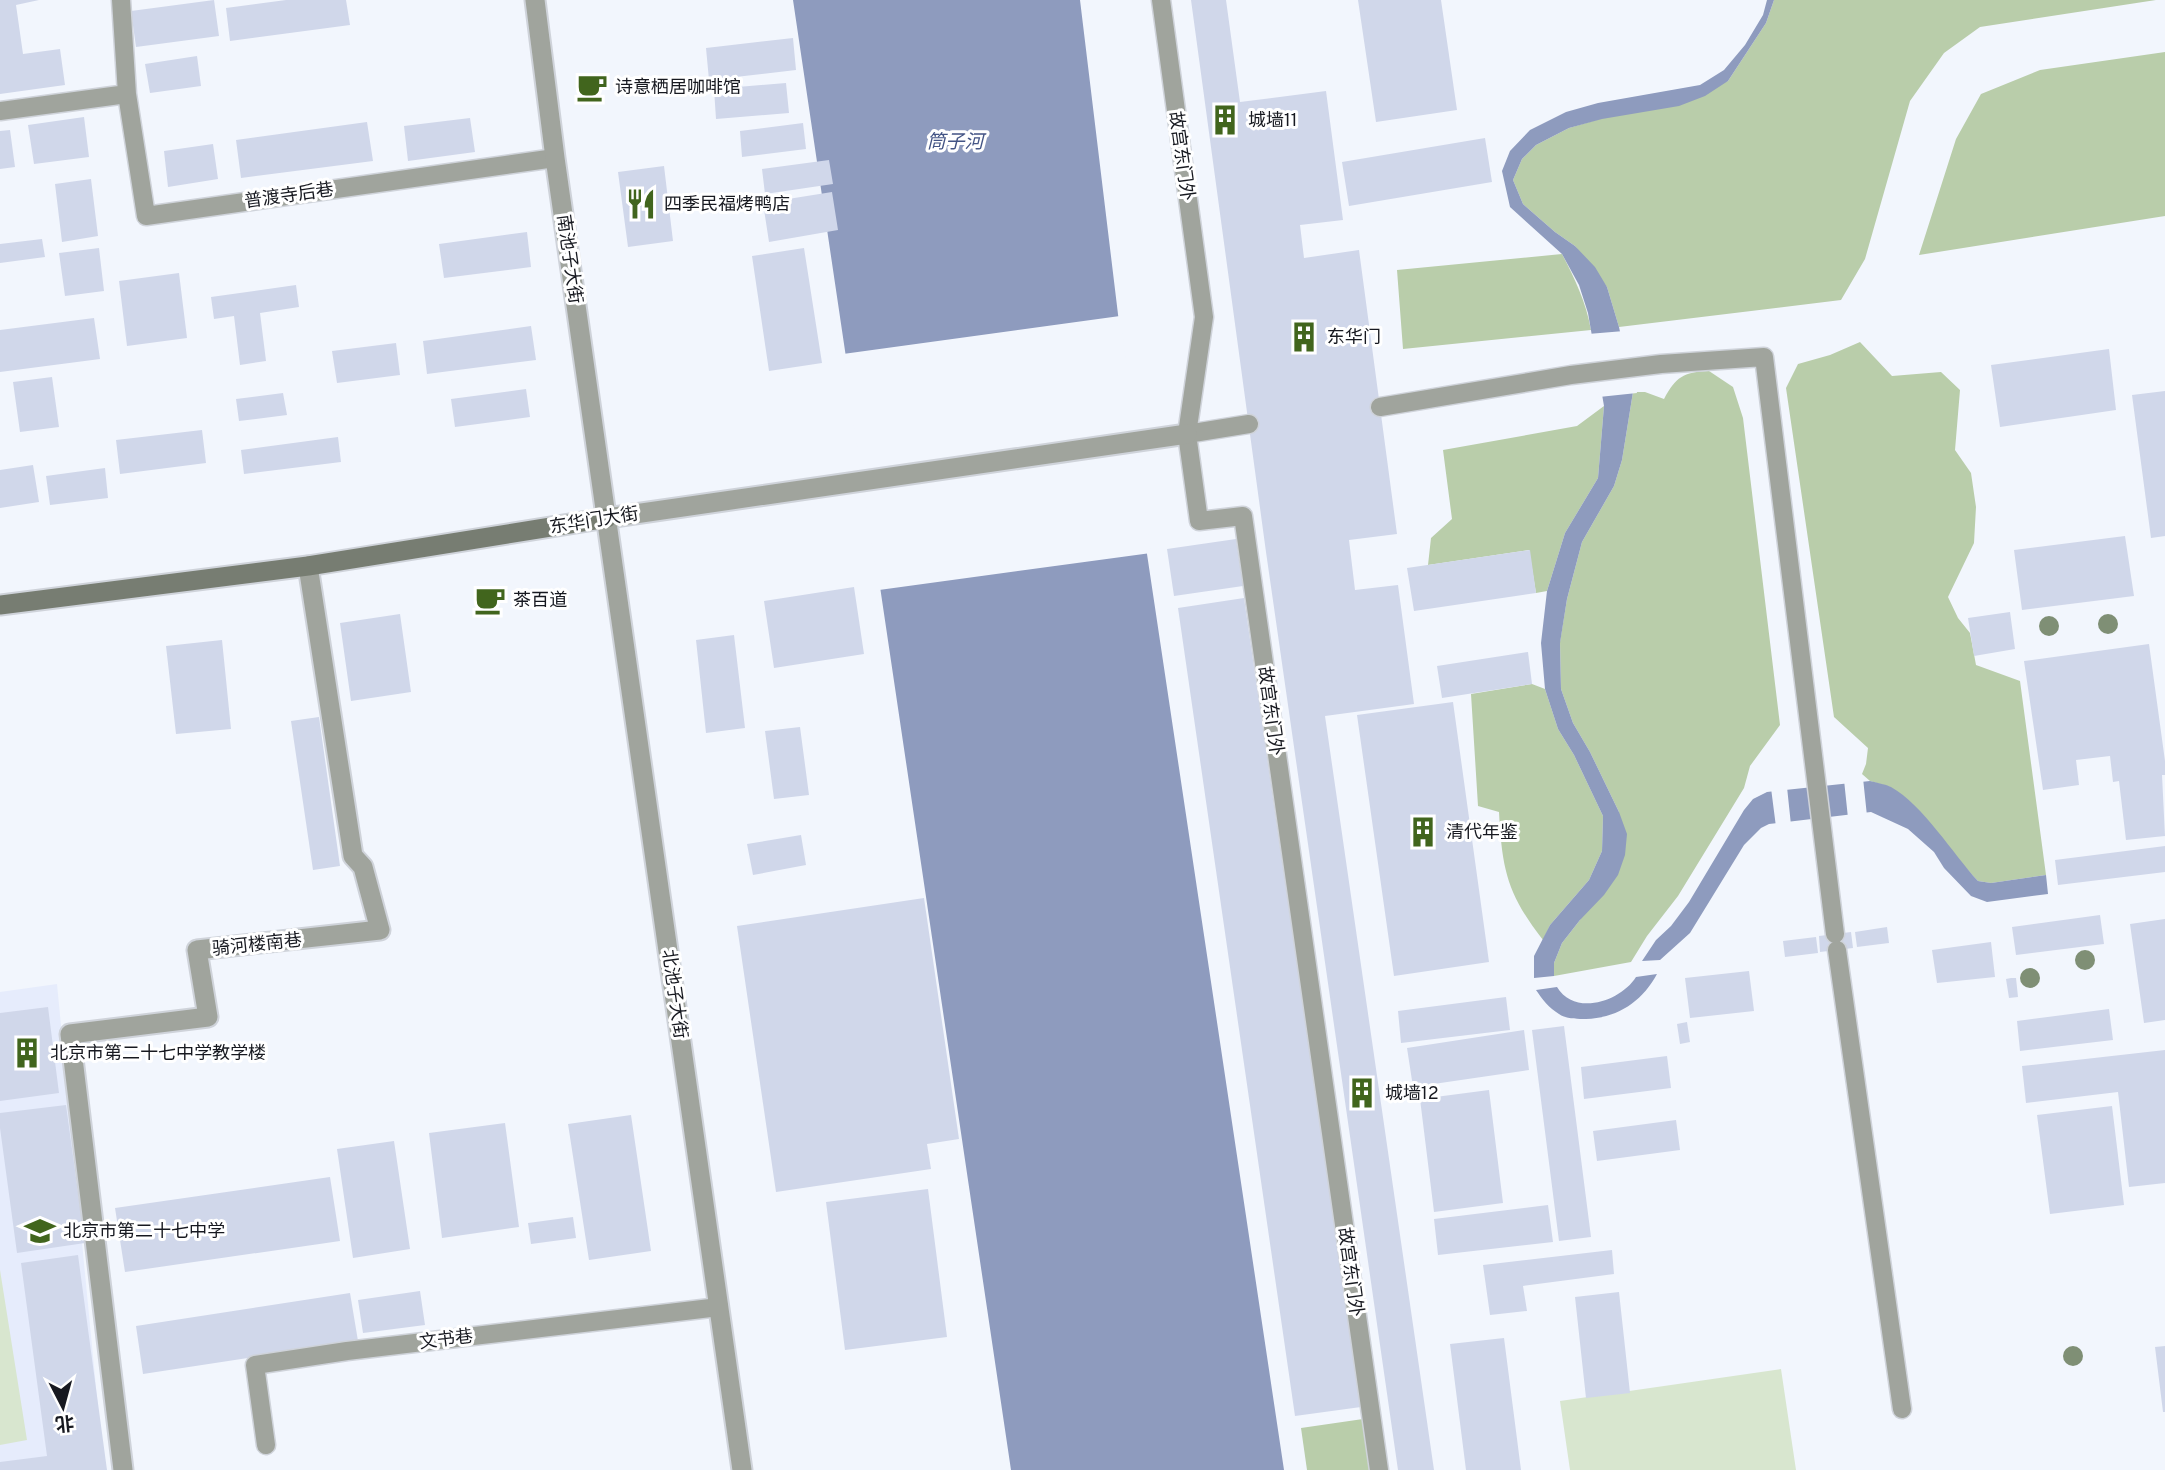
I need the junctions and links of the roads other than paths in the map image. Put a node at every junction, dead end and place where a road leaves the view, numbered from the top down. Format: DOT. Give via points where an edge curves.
graph roads {
  1 [pos="121,0"];
  2 [pos="535,0"];
  3 [pos="1161,0"];
  4 [pos="127,93"];
  5 [pos="0,111"];
  6 [pos="555,158"];
  7 [pos="1380,407"];
  8 [pos="1249,424"];
  9 [pos="1187,434"];
  10 [pos="607,518"];
  11 [pos="308,566"];
  12 [pos="0,605"];
  13 [pos="719,1307"];
  14 [pos="1902,1409"];
  15 [pos="266,1445"];
  16 [pos="123,1470"];
  17 [pos="742,1470"];
  18 [pos="1379,1470"];
  1 -- 4 [label="lane, 普渡寺后巷"];
  2 -- 6 [label="street, 南池子大街"];
  3 -- 9 [label="lane, 故宫东门外" via="1204,317"];
  4 -- 5 [label="lane"];
  4 -- 6 [label="lane, 普渡寺后巷" via="146,216"];
  6 -- 10 [label="street, 南池子大街"];
  7 -- 14 [label="lane" via="1571,375 1764,357 1836,942"];
  8 -- 9 [label="lane"];
  9 -- 10 [label="street, 东华门大街"];
  9 -- 18 [label="lane, 故宫东门外" via="1199,521 1243,516"];
  10 -- 11 [label="main road, 东华门大街"];
  10 -- 13 [label="street, 北池子大街"];
  11 -- 12 [label="main road, 东华门大街"];
  11 -- 16 [label="street, 骑河楼南巷" via="353,856 363,867 380,930 197,950 208,1017 70,1034"];
  13 -- 15 [label="lane, 文书巷" via="255,1365"];
  13 -- 17 [label="street, 北池子大街"];
}
